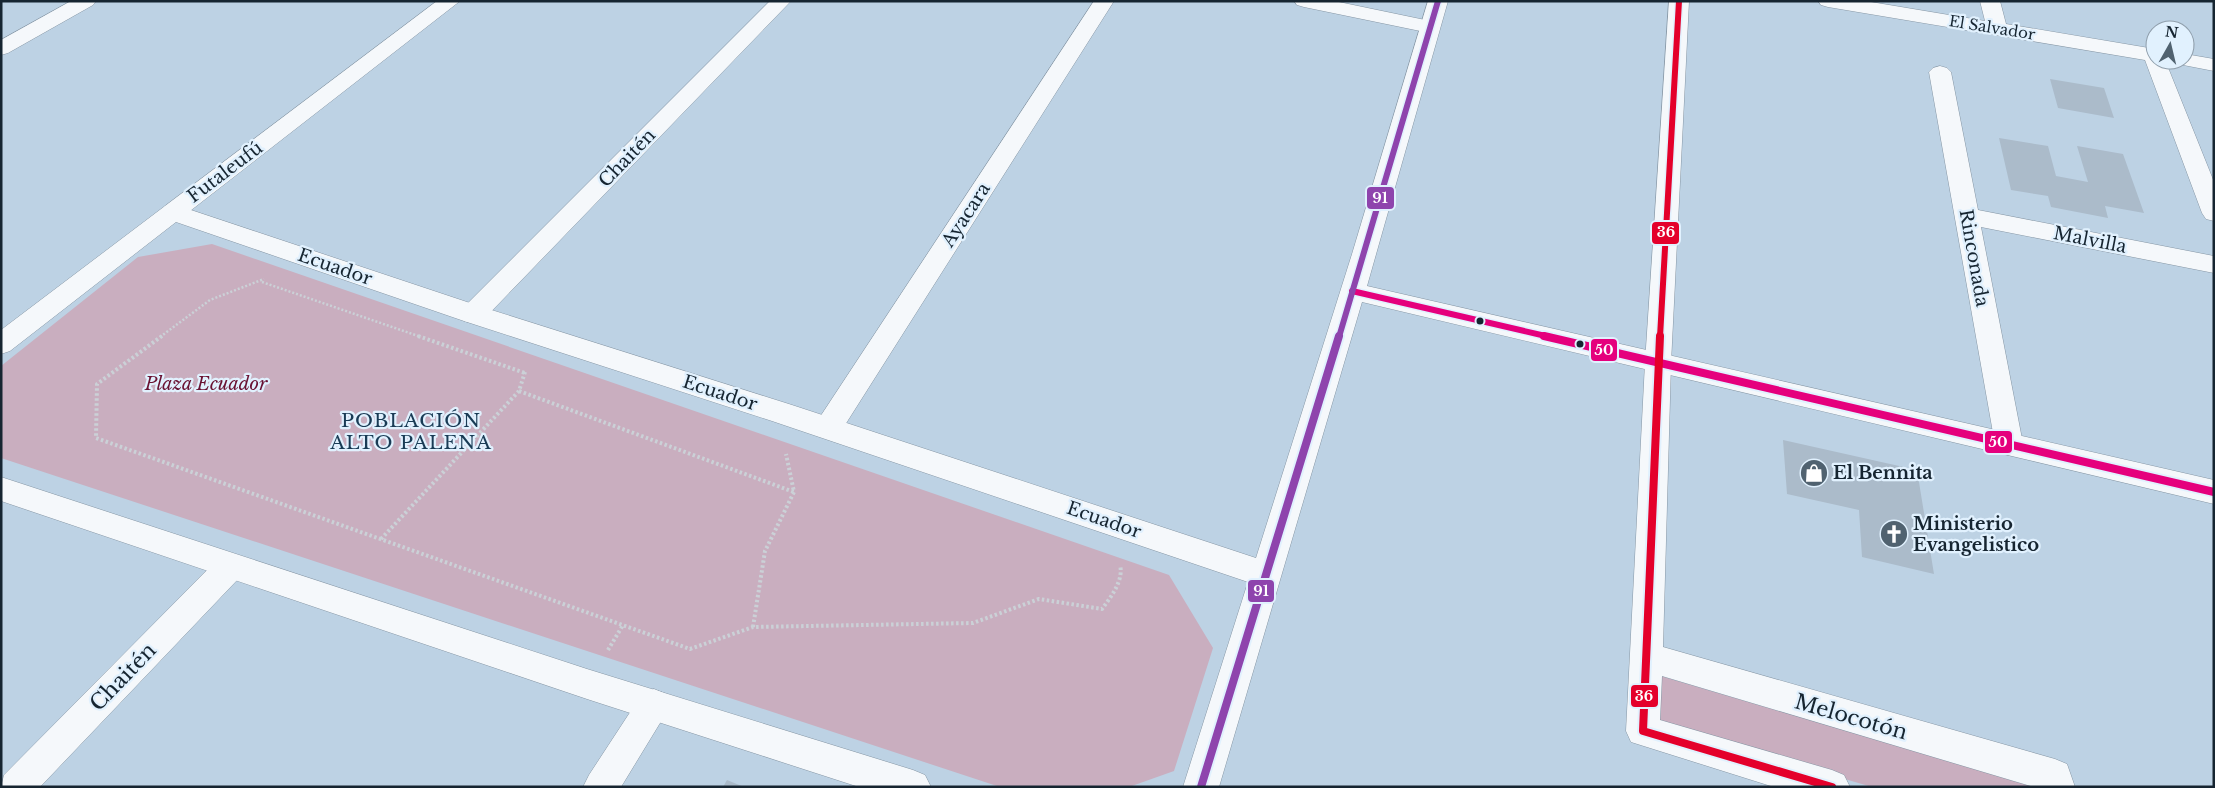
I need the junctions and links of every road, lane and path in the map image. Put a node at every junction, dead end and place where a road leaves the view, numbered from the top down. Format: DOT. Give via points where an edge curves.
graph roads {
  1 [pos="86,1"];
  2 [pos="450,1"];
  3 [pos="781,1"];
  4 [pos="1104,1"];
  5 [pos="1304,1"];
  6 [pos="1438,1"];
  7 [pos="1679,1"];
  8 [pos="1828,1"];
  9 [pos="1990,1"];
  10 [pos="1430,27"];
  11 [pos="1997,29"];
  12 [pos="1,49"];
  13 [pos="2145,55"];
  14 [pos="2195,62"];
  15 [pos="2214,65"];
  16 [pos="2160,70"];
  17 [pos="1940,72"];
  18 [pos="173,212"];
  19 [pos="2214,213"];
  20 [pos="1966,216"];
  21 [pos="296,254"];
  22 [pos="2214,265"];
  23 [pos="261,282"];
  24 [pos="1352,292"];
  25 [pos="473,314"];
  26 [pos="538,335"];
  27 [pos="5,336"];
  28 [pos="1658,363"];
  29 [pos="525,372"];
  30 [pos="518,391"];
  31 [pos="782,413"];
  32 [pos="828,428"];
  33 [pos="2009,444"];
  34 [pos="1,489"];
  35 [pos="794,492"];
  36 [pos="2214,492"];
  37 [pos="1103,520"];
  38 [pos="381,538"];
  39 [pos="230,567"];
  40 [pos="1266,575"];
  41 [pos="753,627"];
  42 [pos="1646,657"];
  43 [pos="654,705"];
  44 [pos="2056,781"];
  45 [pos="16,787"];
  46 [pos="601,787"];
  47 [pos="914,787"];
  48 [pos="1201,787"];
  49 [pos="1832,787"];
  1 -- 12 [label="street"];
  2 -- 18 [label="street, Futaleufú"];
  3 -- 25 [label="street, Chaitén"];
  4 -- 32 [label="street, Ayacara"];
  5 -- 10 [label="street"];
  6 -- 10 [label="street"];
  7 -- 28 [label="street"];
  8 -- 11 [label="street, El Salvador"];
  9 -- 11 [label="street"];
  10 -- 24 [label="street"];
  11 -- 13 [label="street, El Salvador"];
  14 -- 15 [label="street"];
  16 -- 19 [label="street"];
  17 -- 20 [label="street, Rinconada"];
  18 -- 21 [label="street, Ecuador"];
  18 -- 27 [label="street, Futaleufú"];
  20 -- 22 [label="street, Malvilla"];
  20 -- 33 [label="street, Rinconada"];
  21 -- 23 [label="path"];
  21 -- 25 [label="street, Ecuador"];
  23 -- 29 [label="path"];
  23 -- 38 [label="path" via="210,300 97,384 96,438"];
  24 -- 28 [label="street"];
  24 -- 40 [label="street"];
  25 -- 26 [label="street, Ecuador"];
  26 -- 29 [label="path"];
  26 -- 31 [label="street, Ecuador"];
  28 -- 33 [label="street"];
  28 -- 42 [label="street"];
  29 -- 30 [label="path"];
  30 -- 35 [label="path"];
  30 -- 38 [label="path"];
  31 -- 32 [label="street, Ecuador"];
  31 -- 35 [label="path"];
  32 -- 37 [label="street, Ecuador"];
  33 -- 36 [label="street"];
  34 -- 39 [label="street"];
  35 -- 41 [label="path" via="765,551"];
  37 -- 40 [label="street, Ecuador"];
  37 -- 41 [label="path" via="1122,572 1102,609 1039,599 973,622"];
  38 -- 41 [label="path" via="690,649"];
  39 -- 43 [label="street"];
  39 -- 45 [label="street, Chaitén"];
  40 -- 48 [label="street"];
  42 -- 44 [label="street, Melocotón"];
  42 -- 49 [label="street" via="1643,731"];
  43 -- 46 [label="street"];
  43 -- 47 [label="street"];
}
